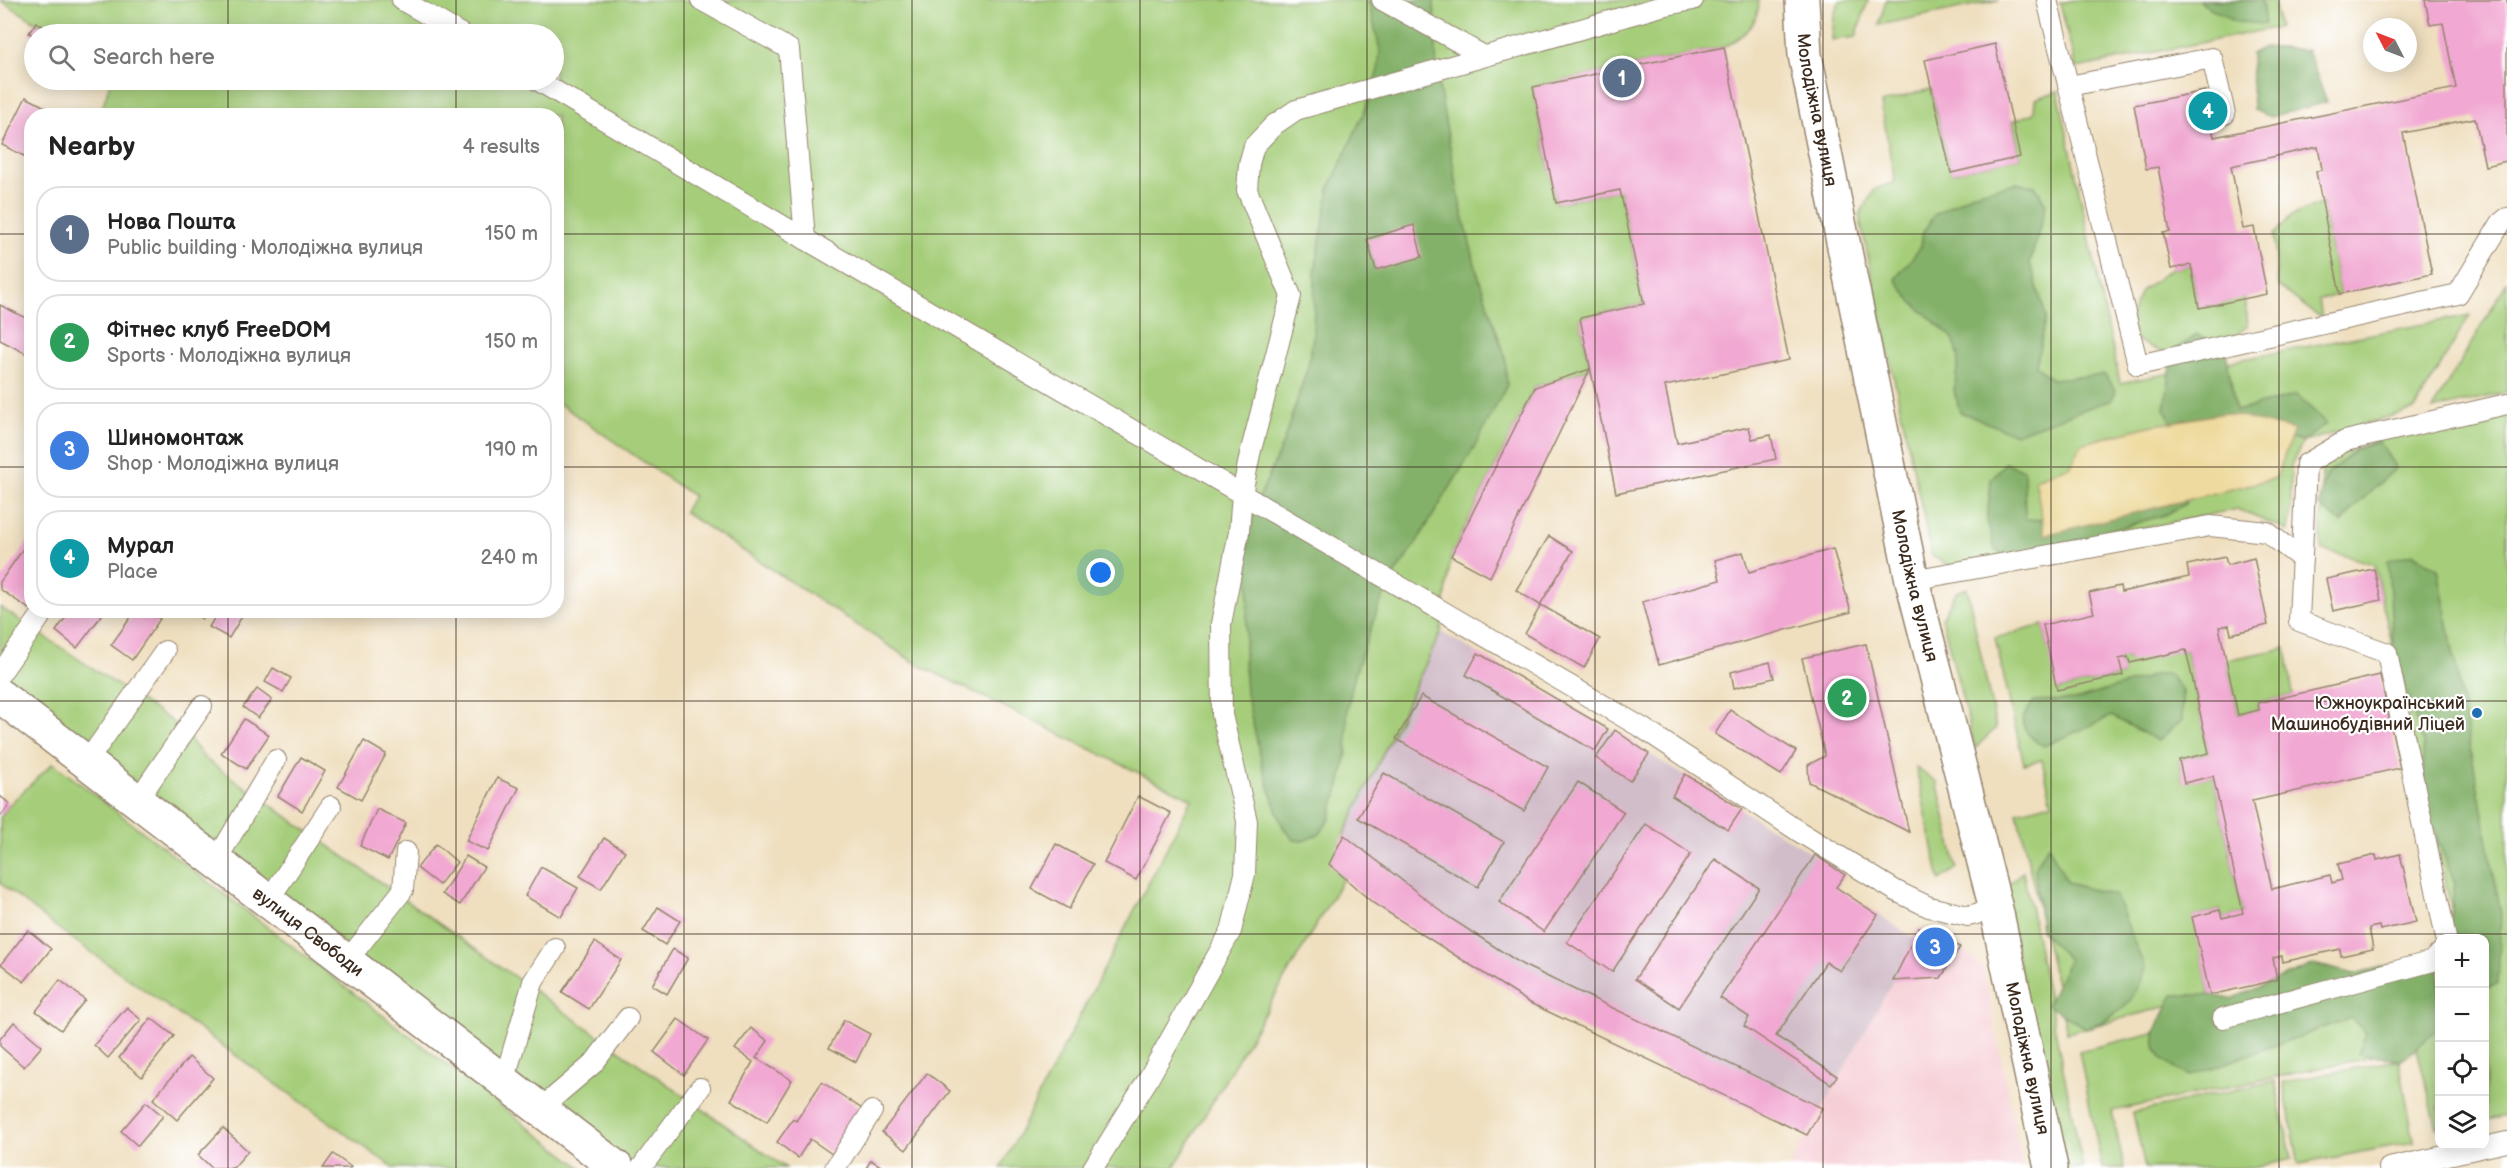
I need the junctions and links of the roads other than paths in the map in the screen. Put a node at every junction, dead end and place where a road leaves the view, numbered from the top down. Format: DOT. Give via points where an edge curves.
graph roads {
  1 [pos="402,0"];
  2 [pos="701,0"];
  3 [pos="1382,0"];
  4 [pos="1693,0"];
  5 [pos="1802,0"];
  6 [pos="2047,0"];
  7 [pos="1412,9"];
  8 [pos="444,24"];
  9 [pos="1484,56"];
  10 [pos="2069,86"];
  11 [pos="554,90"];
  12 [pos="2225,114"];
  13 [pos="2507,219"];
  14 [pos="805,239"];
  15 [pos="2507,404"];
  16 [pos="1242,494"];
  17 [pos="2302,559"];
  18 [pos="1912,580"];
  19 [pos="39,618"];
  20 [pos="165,651"];
  21 [pos="0,674"];
  22 [pos="0,696"];
  23 [pos="202,706"];
  24 [pos="276,760"];
  25 [pos="86,763"];
  26 [pos="137,801"];
  27 [pos="331,806"];
  28 [pos="406,852"];
  29 [pos="216,861"];
  30 [pos="268,901"];
  31 [pos="1996,909"];
  32 [pos="2445,934"];
  33 [pos="555,948"];
  34 [pos="2435,958"];
  35 [pos="347,961"];
  36 [pos="628,1018"];
  37 [pos="2223,1018"];
  38 [pos="504,1081"];
  39 [pos="700,1088"];
  40 [pos="540,1109"];
  41 [pos="872,1111"];
  42 [pos="2507,1142"];
  43 [pos="617,1168"];
  44 [pos="641,1168"];
  45 [pos="835,1168"];
  46 [pos="1093,1168"];
  47 [pos="2051,1168"];
  48 [pos="2389,1168"];
  1 -- 8 [label="lane"];
  2 -- 14 [label="lane" via="789,49"];
  3 -- 7 [label="lane"];
  4 -- 9 [label="lane"];
  5 -- 18 [label="street, Молодіжна вулиця" via="1805,55"];
  6 -- 10 [label="lane"];
  7 -- 9 [label="lane"];
  9 -- 16 [label="lane" via="1296,110 1254,146 1247,189 1291,296"];
  10 -- 12 [label="lane" via="2212,58"];
  10 -- 13 [label="lane" via="2138,365 2458,294"];
  11 -- 14 [label="lane"];
  14 -- 16 [label="lane"];
  15 -- 17 [label="lane" via="2345,441 2306,464"];
  16 -- 31 [label="lane" via="1644,729 1896,891 1929,907 1968,916"];
  16 -- 46 [label="lane" via="1239,532 1221,624 1221,658 1222,715 1247,821 1245,874 1231,931"];
  17 -- 18 [label="lane" via="2267,532 2210,526"];
  17 -- 32 [label="lane" via="2299,621 2386,653"];
  18 -- 31 [label="street, Молодіжна вулиця"];
  19 -- 21 [label="lane"];
  20 -- 25 [label="lane"];
  22 -- 25 [label="street, вулиця Свободи"];
  23 -- 26 [label="lane"];
  24 -- 29 [label="lane"];
  25 -- 26 [label="street, вулиця Свободи"];
  26 -- 29 [label="street, вулиця Свободи"];
  27 -- 30 [label="lane"];
  28 -- 35 [label="lane" via="403,890"];
  29 -- 30 [label="street, вулиця Свободи"];
  30 -- 35 [label="street, вулиця Свободи"];
  31 -- 47 [label="street, Молодіжна вулиця"];
  33 -- 38 [label="lane" via="533,982"];
  34 -- 37 [label="lane"];
  35 -- 38 [label="street, вулиця Свободи"];
  36 -- 40 [label="lane" via="593,1064"];
  38 -- 40 [label="street, вулиця Свободи"];
  39 -- 44 [label="lane"];
  40 -- 43 [label="street, вулиця Свободи"];
  41 -- 45 [label="lane"];
  42 -- 48 [label="lane"];
}
